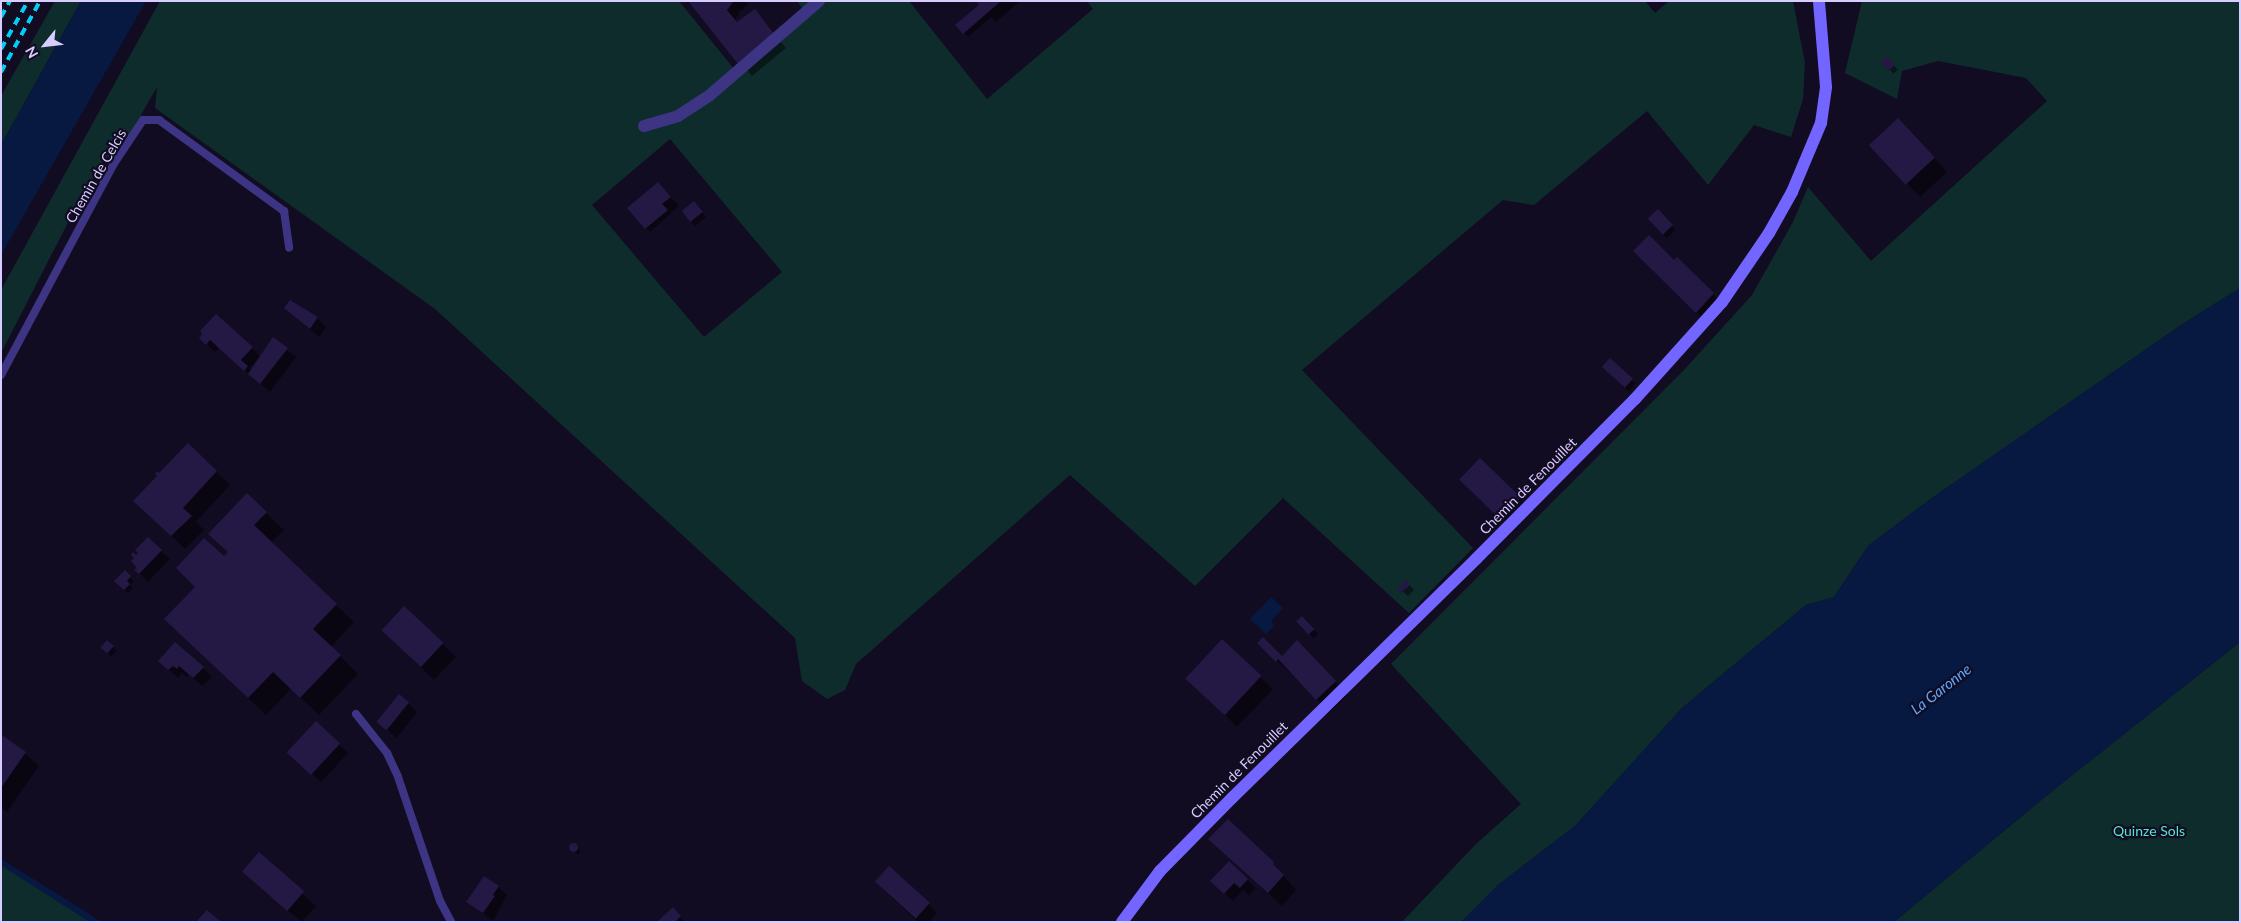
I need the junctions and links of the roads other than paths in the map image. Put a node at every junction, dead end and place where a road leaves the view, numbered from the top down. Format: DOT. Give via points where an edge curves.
graph roads {
  1 [pos="819,1"];
  2 [pos="1819,1"];
  3 [pos="644,126"];
  4 [pos="289,248"];
  5 [pos="1,375"];
  6 [pos="356,714"];
  7 [pos="451,922"];
  8 [pos="1122,922"];
  1 -- 3 [label="street" via="710,95 678,116"];
  2 -- 8 [label="street, Chemin de Fenouillet" via="1826,87 1821,123 1792,192 1769,233 1722,302 1607,427 1160,871"];
  4 -- 5 [label="lane, Chemin de Celcis" via="284,211 159,120 144,120 113,165"];
  6 -- 7 [label="lane" via="387,753 398,777 440,901"];
}
